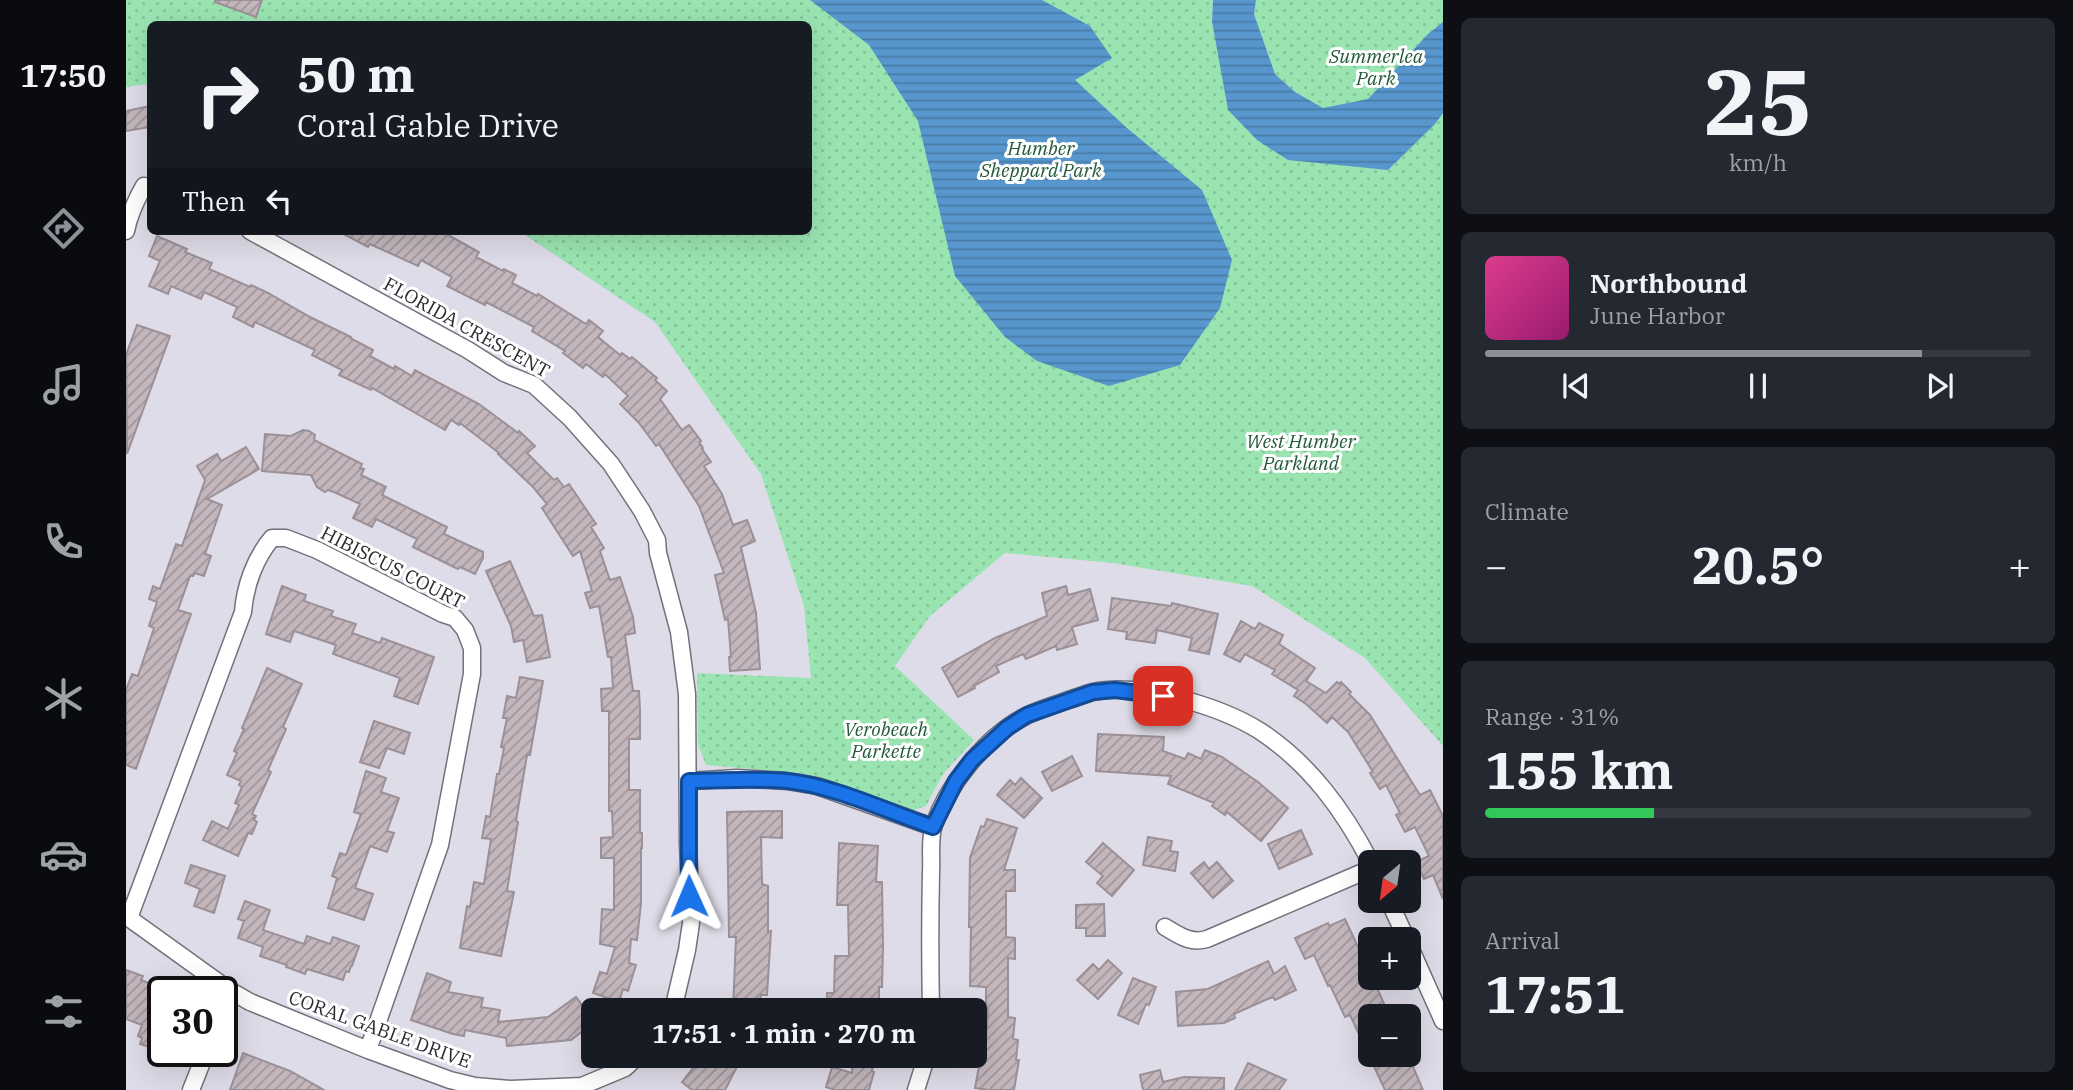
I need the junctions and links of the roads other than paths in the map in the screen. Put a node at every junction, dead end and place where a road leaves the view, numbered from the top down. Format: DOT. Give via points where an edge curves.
graph roads {
  1 [pos="147,186"];
  2 [pos="126,231"];
  3 [pos="257,235"];
  4 [pos="689,781"];
  5 [pos="933,827"];
  6 [pos="1364,850"];
  7 [pos="1358,874"];
  8 [pos="127,917"];
  9 [pos="1165,927"];
  10 [pos="1421,972"];
  11 [pos="209,976"];
  12 [pos="238,995"];
  13 [pos="676,998"];
  14 [pos="931,998"];
  15 [pos="1443,1021"];
  16 [pos="368,1050"];
  17 [pos="199,1067"];
  18 [pos="625,1068"];
  19 [pos="923,1068"];
  20 [pos="191,1090"];
  21 [pos="916,1090"];
  1 -- 2 [label="street" via="139,195"];
  3 -- 4 [label="street, FLORIDA CRESCENT" via="503,373 534,385 611,464 657,540 679,632 687,694"];
  4 -- 5 [label="street" via="737,778 817,786"];
  4 -- 13 [label="street" via="691,923"];
  5 -- 6 [label="street" via="956,781 1007,728 1027,715 1093,692 1115,690 1227,712 1274,742 1328,792"];
  5 -- 14 [label="street"];
  7 -- 9 [label="street" via="1207,940 1187,939"];
  8 -- 11 [label="street, CORAL GABLE DRIVE"];
  8 -- 16 [label="street, HIBISCUS COURT" via="243,612 253,571 272,538 286,538 317,550 455,618 466,630 472,648 472,674 440,845"];
  10 -- 15 [label="street"];
  12 -- 16 [label="street, CORAL GABLE DRIVE"];
  16 -- 18 [label="street, CORAL GABLE DRIVE" via="450,1080 511,1089 582,1086"];
  17 -- 20 [label="street"];
  19 -- 21 [label="street"];
}
